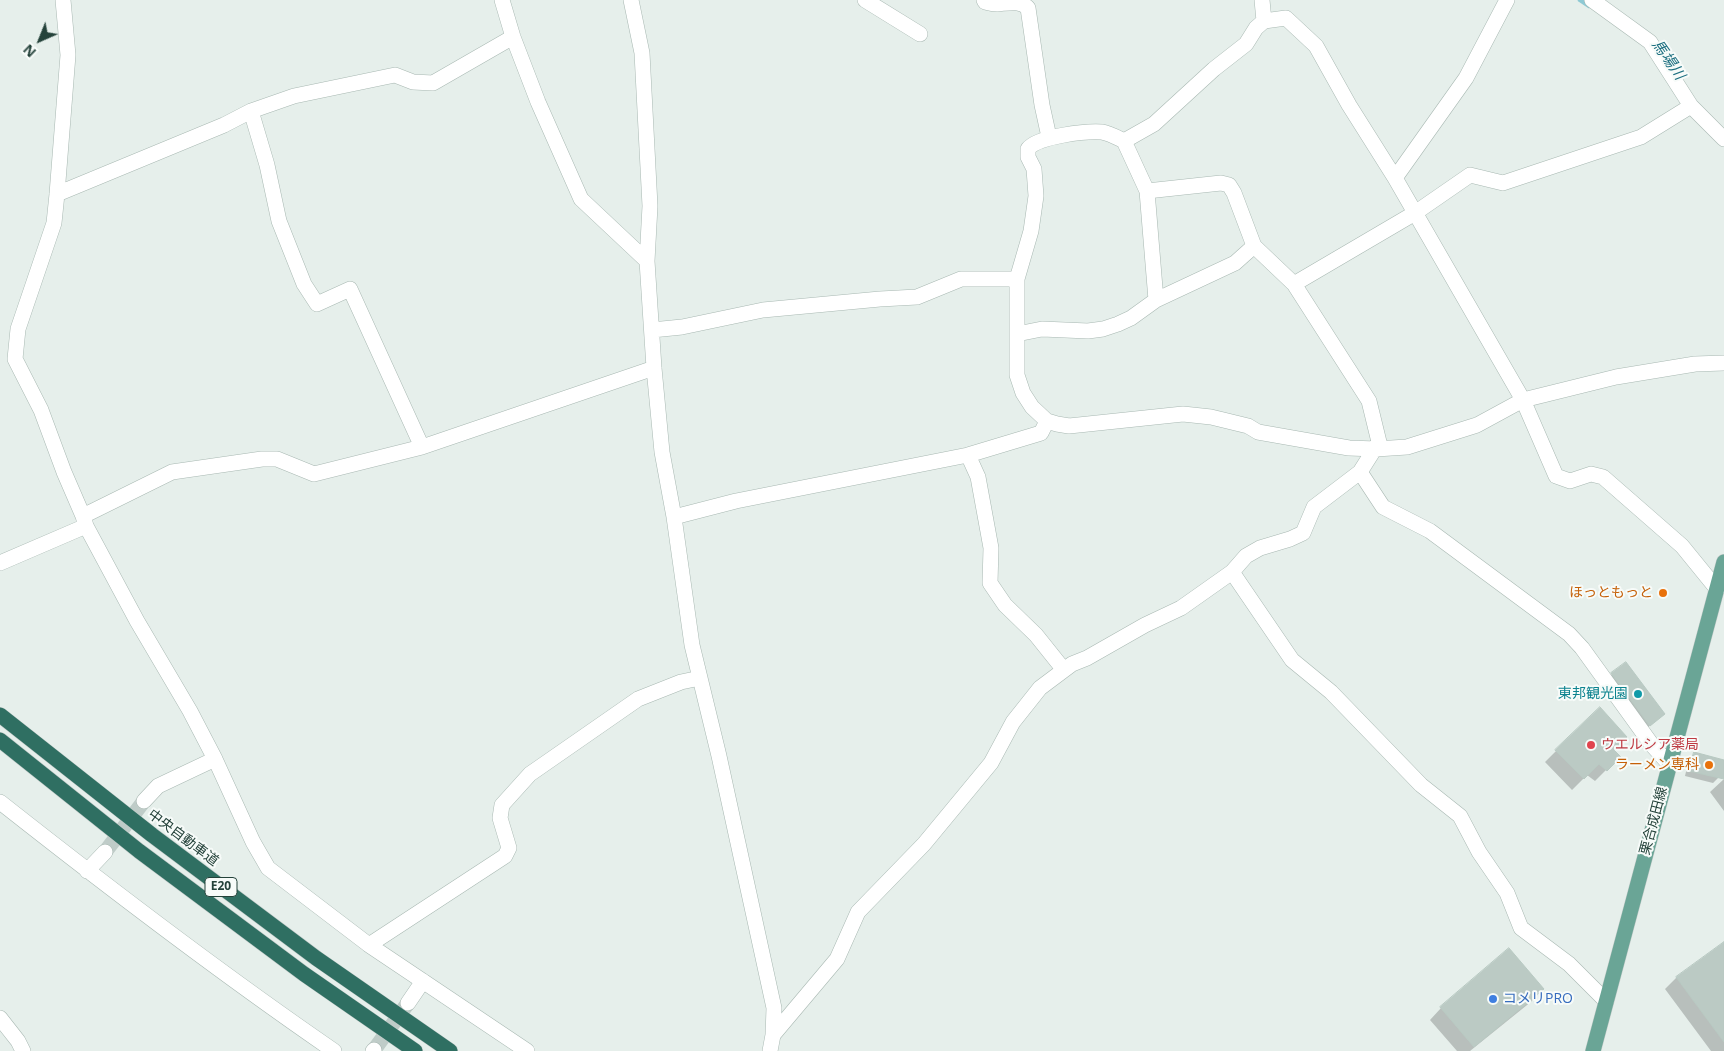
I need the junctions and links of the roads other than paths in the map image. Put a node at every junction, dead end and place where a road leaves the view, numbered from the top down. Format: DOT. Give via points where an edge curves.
graph roads {
  1 [pos="63,0"];
  2 [pos="502,0"];
  3 [pos="631,0"];
  4 [pos="865,0"];
  5 [pos="984,0"];
  6 [pos="1262,0"];
  7 [pos="1507,0"];
  8 [pos="1592,0"];
  9 [pos="1264,20"];
  10 [pos="920,34"];
  11 [pos="513,37"];
  12 [pos="1686,109"];
  13 [pos="251,111"];
  14 [pos="1049,137"];
  15 [pos="1724,139"];
  16 [pos="1124,141"];
  17 [pos="1395,178"];
  18 [pos="1147,190"];
  19 [pos="58,194"];
  20 [pos="1415,213"];
  21 [pos="1254,246"];
  22 [pos="647,261"];
  23 [pos="1017,279"];
  24 [pos="1294,284"];
  25 [pos="1156,300"];
  26 [pos="652,330"];
  27 [pos="1017,334"];
  28 [pos="1724,363"];
  29 [pos="654,368"];
  30 [pos="1523,400"];
  31 [pos="1047,421"];
  32 [pos="422,447"];
  33 [pos="1376,449"];
  34 [pos="968,455"];
  35 [pos="1360,472"];
  36 [pos="674,517"];
  37 [pos="85,521"];
  38 [pos="1724,562"];
  39 [pos="0,564"];
  40 [pos="1232,572"];
  41 [pos="1717,589"];
  42 [pos="1064,670"];
  43 [pos="700,678"];
  44 [pos="0,714"];
  45 [pos="0,740"];
  46 [pos="214,759"];
  47 [pos="1669,764"];
  48 [pos="144,801"];
  49 [pos="0,802"];
  50 [pos="105,852"];
  51 [pos="87,871"];
  52 [pos="369,945"];
  53 [pos="423,981"];
  54 [pos="1606,1001"];
  55 [pos="408,1003"];
  56 [pos="0,1018"];
  57 [pos="774,1035"];
  58 [pos="23,1051"];
  59 [pos="334,1051"];
  60 [pos="415,1051"];
  61 [pos="450,1051"];
  62 [pos="527,1051"];
  63 [pos="770,1051"];
  64 [pos="1593,1051"];
  1 -- 19 [label="street" via="68,55"];
  2 -- 11 [label="street"];
  3 -- 22 [label="street" via="642,53 648,140 650,206"];
  4 -- 10 [label="street"];
  5 -- 14 [label="street" via="995,4 1019,1 1028,8"];
  6 -- 9 [label="street"];
  7 -- 17 [label="street" via="1466,78"];
  8 -- 12 [label="street" via="1650,42"];
  9 -- 16 [label="street" via="1246,44 1154,124"];
  9 -- 17 [label="street" via="1286,18 1316,46"];
  11 -- 13 [label="street" via="433,83 413,82 395,75 294,96"];
  11 -- 22 [label="street" via="581,198"];
  12 -- 15 [label="street"];
  12 -- 20 [label="street" via="1641,137 1503,184 1470,176"];
  13 -- 19 [label="street"];
  13 -- 32 [label="street" via="279,221 304,284 317,304 350,289"];
  14 -- 16 [label="street" via="1104,132"];
  14 -- 23 [label="street" via="1028,148 1028,157 1034,168 1036,196 1031,231"];
  16 -- 18 [label="street"];
  17 -- 20 [label="street"];
  18 -- 21 [label="street" via="1229,185"];
  18 -- 25 [label="street"];
  19 -- 37 [label="street" via="54,223 18,329 15,360 41,410"];
  20 -- 24 [label="street"];
  20 -- 30 [label="street"];
  21 -- 24 [label="street"];
  21 -- 25 [label="street" via="1235,263"];
  22 -- 26 [label="street"];
  23 -- 26 [label="street" via="961,279 916,297 763,310"];
  23 -- 27 [label="street"];
  24 -- 33 [label="street" via="1369,401 1379,442"];
  25 -- 27 [label="street" via="1131,318 1104,329 1042,329"];
  26 -- 29 [label="street"];
  27 -- 31 [label="street" via="1019,384 1027,401"];
  28 -- 30 [label="street" via="1616,376"];
  29 -- 32 [label="street"];
  29 -- 36 [label="street" via="662,452"];
  30 -- 33 [label="street" via="1478,425 1407,446"];
  30 -- 41 [label="street" via="1556,476 1570,481 1591,474 1603,477 1682,546"];
  31 -- 33 [label="street" via="1082,426 1183,414 1211,417 1248,426 1258,432 1349,448"];
  31 -- 34 [label="street" via="1041,433"];
  32 -- 37 [label="street" via="314,474 277,459 172,472"];
  33 -- 35 [label="street"];
  34 -- 36 [label="street" via="736,501"];
  34 -- 42 [label="street" via="978,477 991,548 990,583 1005,605 1036,635"];
  35 -- 40 [label="street" via="1314,507 1303,533 1260,548 1246,556"];
  35 -- 47 [label="street" via="1383,507 1430,531 1568,634"];
  36 -- 43 [label="street" via="692,645"];
  37 -- 39 [label="street"];
  37 -- 46 [label="street"];
  38 -- 41 [label="main road, 栗合成田線"];
  40 -- 42 [label="street" via="1181,608"];
  40 -- 54 [label="street" via="1292,660 1331,692 1421,785 1460,816 1507,894 1521,928 1569,964"];
  41 -- 47 [label="main road, 栗合成田線"];
  42 -- 57 [label="street" via="1040,688 1013,722 991,763 924,844 858,912 837,959"];
  43 -- 52 [label="street" via="638,699 530,774 502,805 500,818 510,848 505,856"];
  43 -- 57 [label="street" via="774,1008"];
  44 -- 61 [label="highway, 中央自動車道 / E20" via="183,859 316,958"];
  45 -- 60 [label="highway, E20" via="139,851 304,974"];
  46 -- 48 [label="street" via="158,786"];
  46 -- 52 [label="street" via="268,868"];
  47 -- 54 [label="main road, 栗合成田線"];
  49 -- 51 [label="street"];
  50 -- 51 [label="street"];
  51 -- 59 [label="street"];
  52 -- 53 [label="street"];
  53 -- 55 [label="street"];
  53 -- 62 [label="street"];
  54 -- 64 [label="main road, 栗合成田線"];
  56 -- 58 [label="street"];
  57 -- 63 [label="street"];
}
